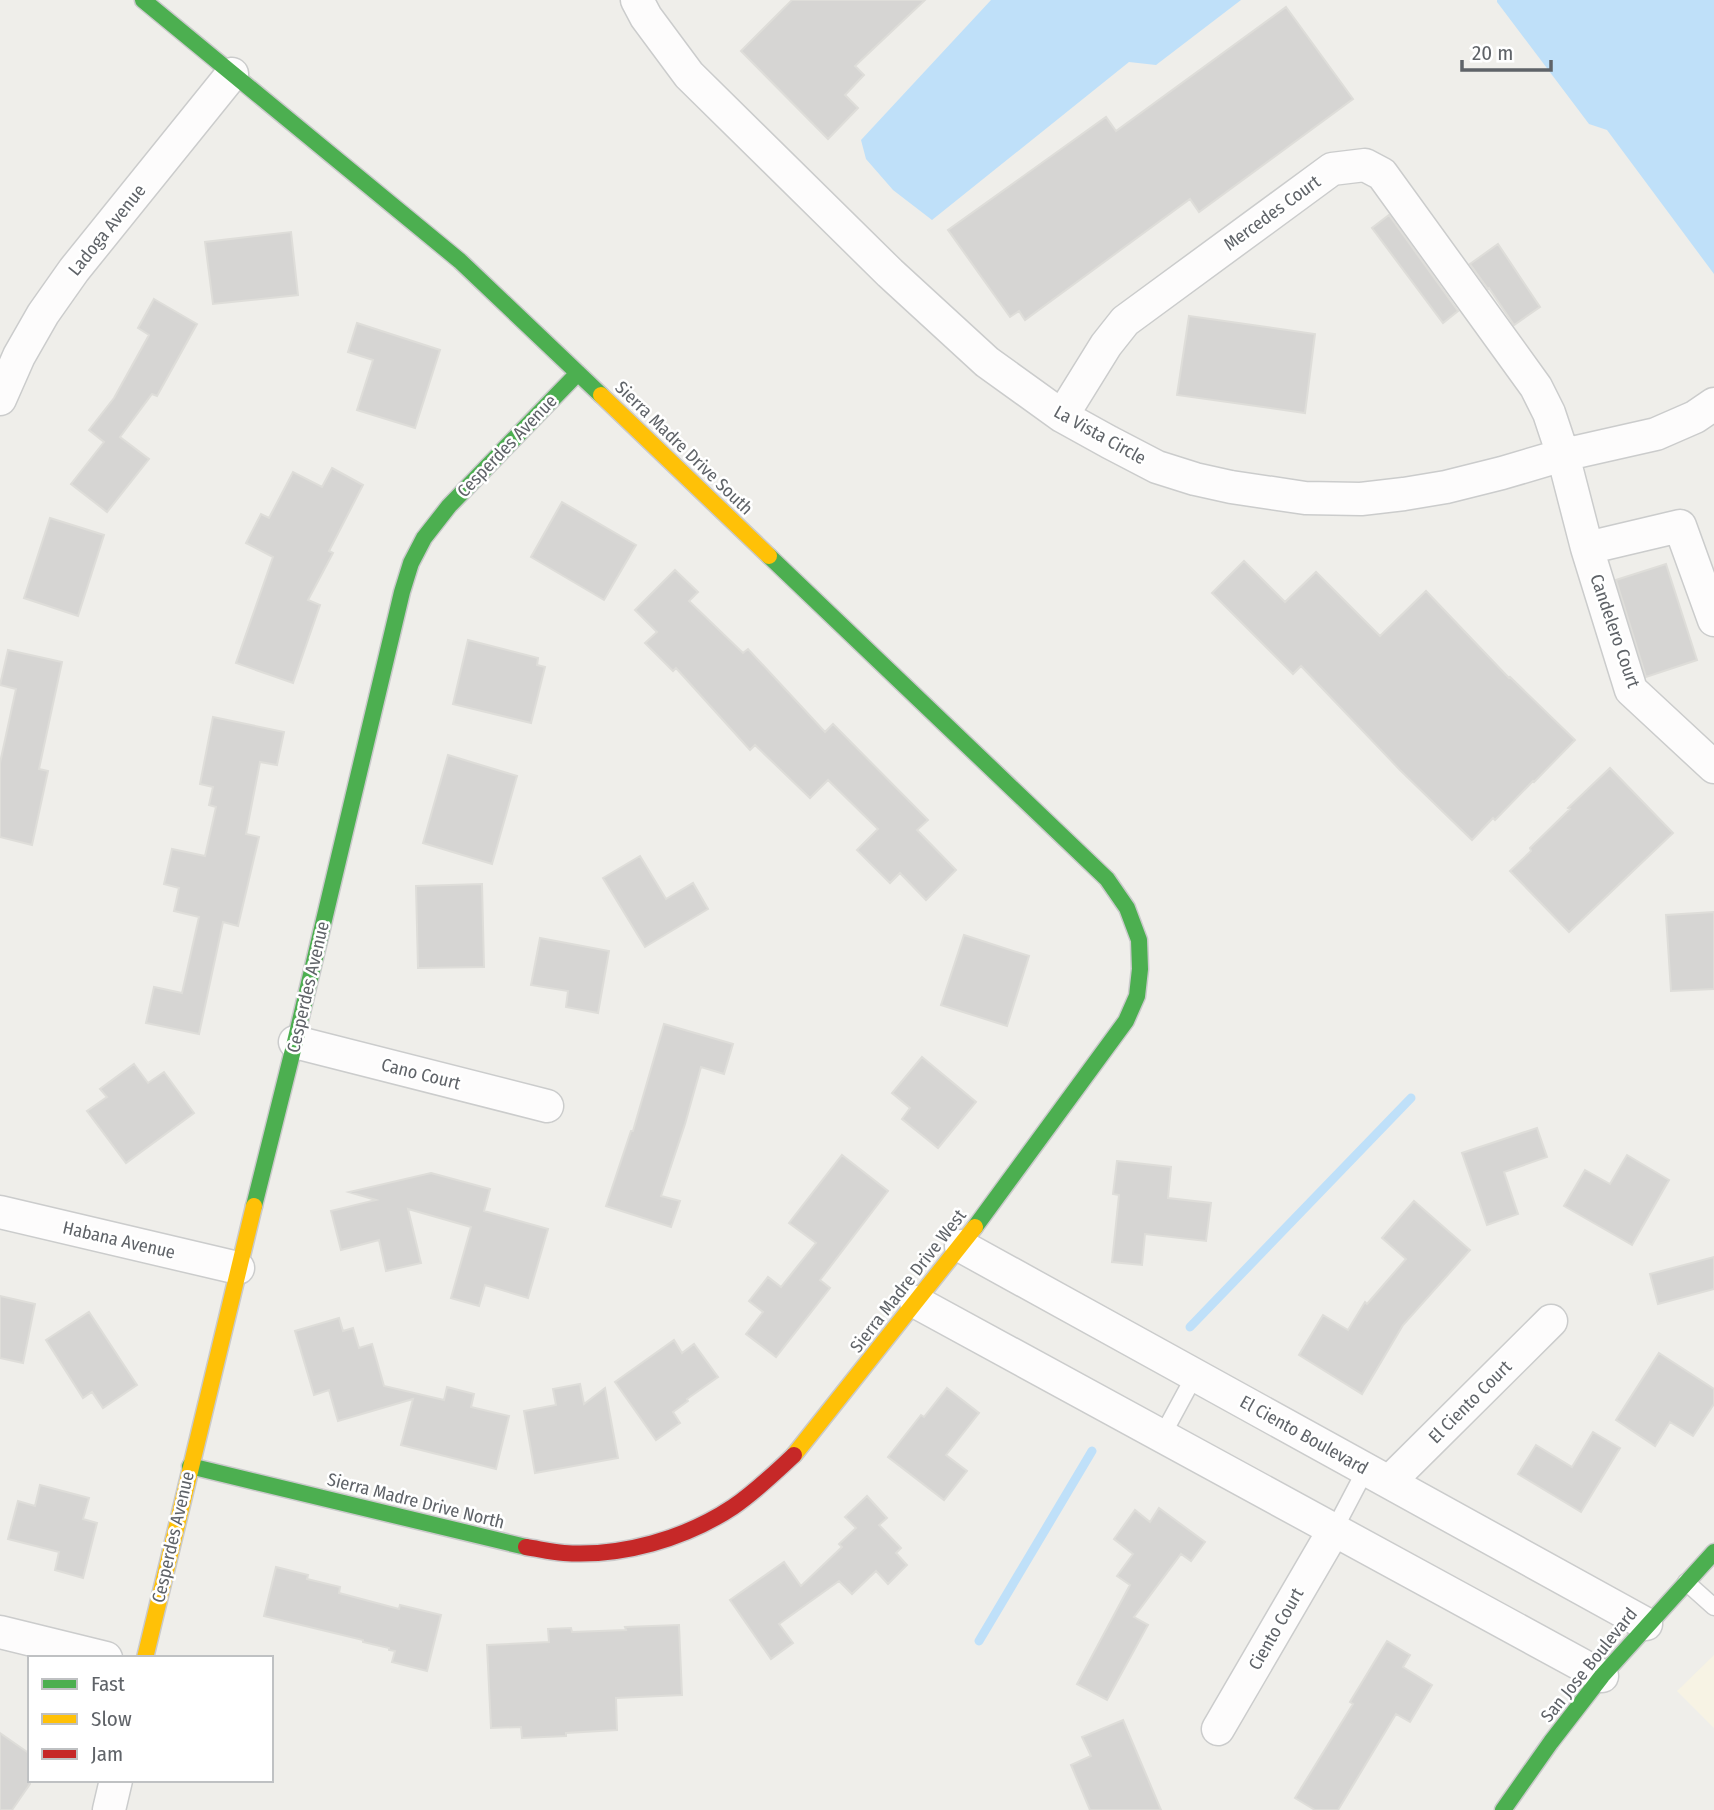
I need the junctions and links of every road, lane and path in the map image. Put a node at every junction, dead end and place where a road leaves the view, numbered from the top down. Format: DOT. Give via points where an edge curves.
graph roads {
  1 [pos="143,0"];
  2 [pos="637,0"];
  3 [pos="232,74"];
  4 [pos="578,373"];
  5 [pos="0,399"];
  6 [pos="1714,404"];
  7 [pos="1062,416"];
  8 [pos="1563,455"];
  9 [pos="1587,548"];
  10 [pos="1714,620"];
  11 [pos="1714,767"];
  12 [pos="1140,969"];
  13 [pos="295,1042"];
  14 [pos="547,1106"];
  15 [pos="0,1212"];
  16 [pos="961,1246"];
  17 [pos="238,1268"];
  18 [pos="916,1302"];
  19 [pos="1551,1321"];
  20 [pos="1195,1375"];
  21 [pos="1162,1436"];
  22 [pos="190,1466"];
  23 [pos="1377,1476"];
  24 [pos="1334,1530"];
  25 [pos="635,1546"];
  26 [pos="1714,1552"];
  27 [pos="1686,1582"];
  28 [pos="1714,1607"];
  29 [pos="1646,1624"];
  30 [pos="0,1632"];
  31 [pos="98,1656"];
  32 [pos="145,1656"];
  33 [pos="1602,1676"];
  34 [pos="1218,1729"];
  35 [pos="116,1782"];
  36 [pos="109,1810"];
  37 [pos="1503,1810"];
  1 -- 3 [label="street, Sierra Madre Drive South"];
  2 -- 7 [label="street, La Vista Circle" via="689,75 890,273 987,362"];
  3 -- 4 [label="street, Sierra Madre Drive South" via="460,261"];
  3 -- 5 [label="street, Ladoga Avenue" via="74,270 43,314"];
  4 -- 12 [label="street, Sierra Madre Drive South" via="1107,879 1127,908 1139,940"];
  4 -- 13 [label="street, Cesperdes Avenue" via="449,506 411,563"];
  6 -- 8 [label="street, La Vista Circle" via="1656,434"];
  7 -- 8 [label="street, La Vista Circle" via="1157,467 1231,488 1305,498 1404,494"];
  7 -- 8 [label="street, Mercedes Court" via="1125,321 1332,169 1365,165 1382,174 1536,387"];
  8 -- 9 [label="street, Candelero Court"];
  9 -- 10 [label="street" via="1680,526"];
  9 -- 11 [label="street, Candelero Court" via="1631,690"];
  12 -- 16 [label="street, Sierra Madre Drive West" via="1137,996 1126,1021"];
  13 -- 14 [label="street, Cano Court"];
  13 -- 17 [label="street, Cesperdes Avenue"];
  15 -- 17 [label="street, Habana Avenue"];
  16 -- 18 [label="street, Sierra Madre Drive West"];
  16 -- 20 [label="street, El Ciento Boulevard"];
  17 -- 22 [label="street, Cesperdes Avenue"];
  18 -- 21 [label="street"];
  18 -- 25 [label="street, Sierra Madre Drive West" via="795,1454 767,1481 721,1514"];
  19 -- 23 [label="street, El Ciento Court"];
  20 -- 21 [label="lane"];
  20 -- 23 [label="street, El Ciento Boulevard"];
  21 -- 24 [label="street"];
  22 -- 25 [label="street, Sierra Madre Drive North" via="522,1546 565,1553"];
  22 -- 32 [label="street, Cesperdes Avenue"];
  23 -- 24 [label="lane"];
  23 -- 29 [label="street, El Ciento Boulevard"];
  24 -- 33 [label="street"];
  24 -- 34 [label="street, Ciento Court"];
  26 -- 27 [label="street, San Jose Boulevard"];
  27 -- 28 [label="lane"];
  27 -- 29 [label="street, San Jose Boulevard"];
  29 -- 33 [label="street, San Jose Boulevard"];
  30 -- 31 [label="street"];
  33 -- 37 [label="street, San Jose Boulevard"];
  35 -- 36 [label="street"];
}
